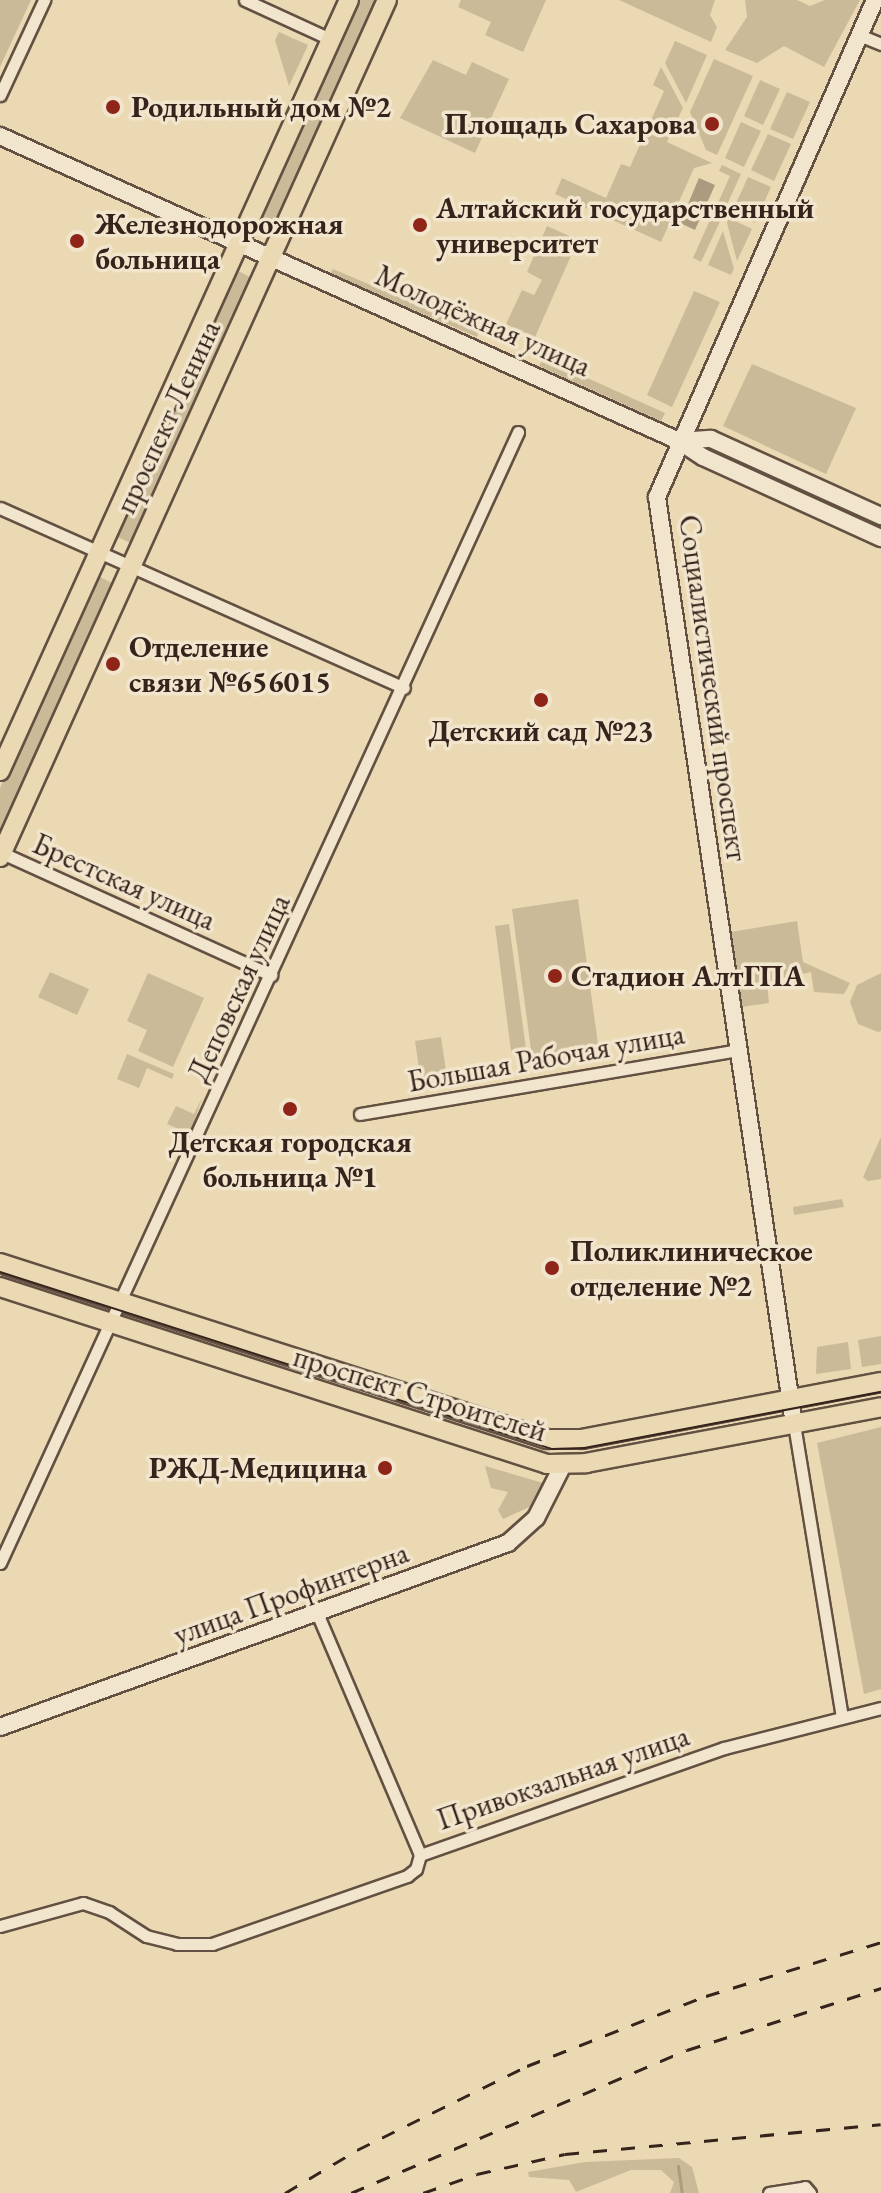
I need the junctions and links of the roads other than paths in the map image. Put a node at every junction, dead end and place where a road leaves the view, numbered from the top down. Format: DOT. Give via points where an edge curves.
graph roads {
  1 [pos="44,0"];
  2 [pos="245,0"];
  3 [pos="349,0"];
  4 [pos="387,0"];
  5 [pos="875,0"];
  6 [pos="859,35"];
  7 [pos="330,39"];
  8 [pos="881,44"];
  9 [pos="0,95"];
  10 [pos="0,136"];
  11 [pos="238,241"];
  12 [pos="273,257"];
  13 [pos="518,432"];
  14 [pos="679,441"];
  15 [pos="0,508"];
  16 [pos="881,516"];
  17 [pos="881,538"];
  18 [pos="98,552"];
  19 [pos="130,567"];
  20 [pos="404,688"];
  21 [pos="0,771"];
  22 [pos="1,854"];
  23 [pos="271,975"];
  24 [pos="740,1050"];
  25 [pos="360,1114"];
  26 [pos="0,1263"];
  27 [pos="0,1287"];
  28 [pos="119,1302"];
  29 [pos="108,1324"];
  30 [pos="881,1382"];
  31 [pos="387,1390"];
  32 [pos="791,1399"];
  33 [pos="881,1407"];
  34 [pos="380,1413"];
  35 [pos="794,1424"];
  36 [pos="563,1465"];
  37 [pos="0,1563"];
  38 [pos="317,1613"];
  39 [pos="881,1708"];
  40 [pos="842,1717"];
  41 [pos="0,1727"];
  42 [pos="420,1855"];
  43 [pos="0,1926"];
  44 [pos="769,2193"];
  45 [pos="810,2193"];
  1 -- 9 [label="street"];
  2 -- 7 [label="street"];
  3 -- 7 [label="main road, проспект Ленина"];
  4 -- 12 [label="main road, проспект Ленина"];
  5 -- 6 [label="street, Социалистический проспект"];
  6 -- 8 [label="street"];
  6 -- 14 [label="street, Социалистический проспект"];
  7 -- 11 [label="main road, проспект Ленина"];
  10 -- 11 [label="street, Молодёжная улица"];
  11 -- 12 [label="street, Молодёжная улица"];
  11 -- 18 [label="main road, проспект Ленина"];
  12 -- 14 [label="street, Молодёжная улица"];
  12 -- 19 [label="main road, проспект Ленина"];
  13 -- 20 [label="street, Деповская улица"];
  14 -- 16 [label="street, Молодёжная улица" via="711,439"];
  14 -- 17 [label="street, Молодёжная улица" via="703,457"];
  14 -- 24 [label="street, Социалистический проспект" via="660,485 658,513"];
  15 -- 18 [label="street"];
  18 -- 19 [label="street"];
  18 -- 21 [label="main road, проспект Ленина"];
  19 -- 20 [label="street"];
  19 -- 22 [label="main road, проспект Ленина"];
  20 -- 23 [label="street, Деповская улица"];
  22 -- 23 [label="street, Брестская улица"];
  23 -- 28 [label="street, Деповская улица"];
  24 -- 25 [label="street, Большая Рабочая улица"];
  24 -- 32 [label="street, Социалистический проспект"];
  26 -- 28 [label="main road, проспект Строителей"];
  27 -- 29 [label="main road, проспект Строителей"];
  28 -- 29 [label="street, Деповская улица"];
  28 -- 31 [label="main road, проспект Строителей"];
  29 -- 34 [label="main road, проспект Строителей"];
  29 -- 37 [label="street, Деповская улица"];
  30 -- 32 [label="main road, проспект Строителей"];
  31 -- 32 [label="main road, проспект Строителей" via="531,1436 565,1441"];
  31 -- 34 [label="main road"];
  32 -- 35 [label="street, Социалистический проспект"];
  33 -- 35 [label="main road, проспект Строителей"];
  34 -- 36 [label="main road, проспект Строителей" via="514,1456"];
  35 -- 36 [label="main road, проспект Строителей"];
  35 -- 40 [label="street"];
  36 -- 38 [label="street, улица Профинтерна" via="536,1518 508,1543"];
  38 -- 41 [label="street, улица Профинтерна"];
  38 -- 42 [label="street"];
  39 -- 40 [label="street, Привокзальная улица"];
  40 -- 42 [label="street, Привокзальная улица" via="710,1752"];
  42 -- 43 [label="street, Привокзальная улица" via="407,1876 212,1944 177,1944 146,1936 109,1912 83,1903"];
  44 -- 45 [label="street" via="805,2187"];
}
